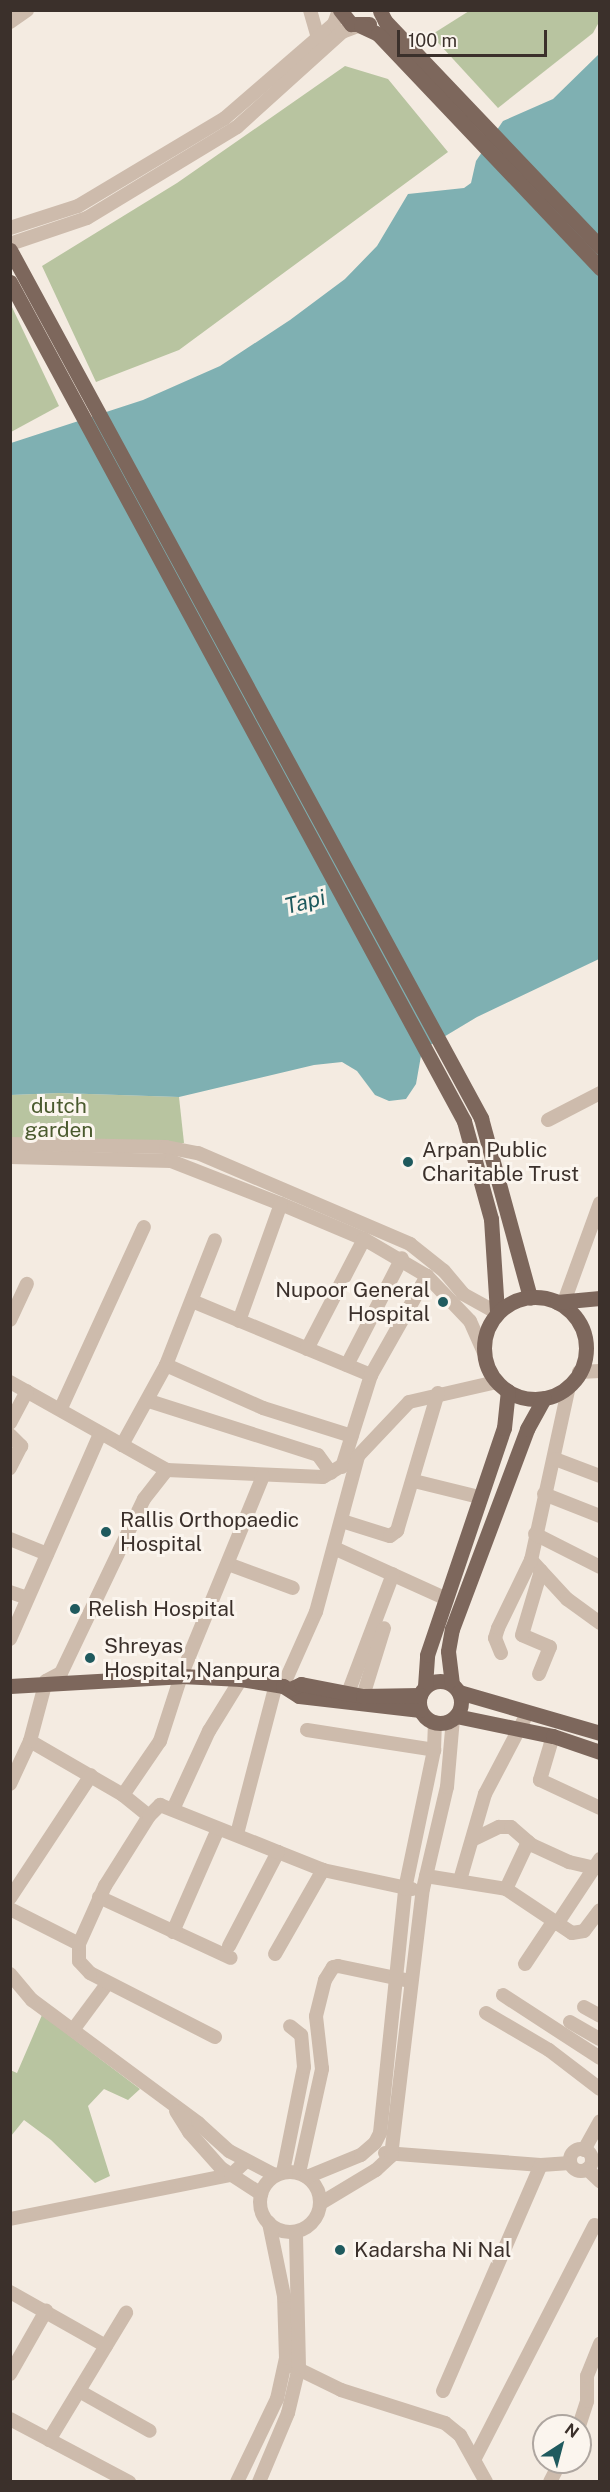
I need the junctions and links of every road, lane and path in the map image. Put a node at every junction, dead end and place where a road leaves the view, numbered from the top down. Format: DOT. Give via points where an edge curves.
graph roads {
  1 [pos="27,10"];
  2 [pos="310,10"];
  3 [pos="340,10"];
  4 [pos="380,11"];
  5 [pos="10,22"];
  6 [pos="360,26"];
  7 [pos="318,38"];
  8 [pos="462,113"];
  9 [pos="10,228"];
  10 [pos="10,244"];
  11 [pos="600,247"];
  12 [pos="10,249"];
  13 [pos="600,268"];
  14 [pos="19,286"];
  15 [pos="600,1093"];
  16 [pos="548,1120"];
  17 [pos="10,1144"];
  18 [pos="10,1157"];
  19 [pos="600,1203"];
  20 [pos="281,1204"];
  21 [pos="144,1227"];
  22 [pos="364,1239"];
  23 [pos="215,1240"];
  24 [pos="402,1258"];
  25 [pos="427,1276"];
  26 [pos="27,1284"];
  27 [pos="530,1297"];
  28 [pos="600,1298"];
  29 [pos="192,1301"];
  30 [pos="561,1301"];
  31 [pos="497,1313"];
  32 [pos="10,1320"];
  33 [pos="239,1321"];
  34 [pos="307,1349"];
  35 [pos="484,1352"];
  36 [pos="600,1356"];
  37 [pos="166,1365"];
  38 [pos="347,1365"];
  39 [pos="582,1367"];
  40 [pos="600,1371"];
  41 [pos="371,1375"];
  42 [pos="10,1382"];
  43 [pos="569,1386"];
  44 [pos="502,1387"];
  45 [pos="27,1391"];
  46 [pos="438,1393"];
  47 [pos="544,1398"];
  48 [pos="149,1401"];
  49 [pos="61,1408"];
  50 [pos="10,1423"];
  51 [pos="100,1434"];
  52 [pos="10,1435"];
  53 [pos="352,1436"];
  54 [pos="122,1445"];
  55 [pos="358,1456"];
  56 [pos="555,1460"];
  57 [pos="10,1468"];
  58 [pos="167,1470"];
  59 [pos="337,1470"];
  60 [pos="263,1476"];
  61 [pos="600,1476"];
  62 [pos="414,1481"];
  63 [pos="544,1494"];
  64 [pos="479,1497"];
  65 [pos="600,1516"];
  66 [pos="342,1521"];
  67 [pos="535,1534"];
  68 [pos="10,1539"];
  69 [pos="334,1548"];
  70 [pos="47,1554"];
  71 [pos="531,1560"];
  72 [pos="228,1564"];
  73 [pos="600,1567"];
  74 [pos="541,1570"];
  75 [pos="393,1574"];
  76 [pos="293,1588"];
  77 [pos="10,1592"];
  78 [pos="27,1598"];
  79 [pos="447,1599"];
  80 [pos="600,1623"];
  81 [pos="384,1628"];
  82 [pos="10,1639"];
  83 [pos="501,1653"];
  84 [pos="539,1674"];
  85 [pos="10,1675"];
  86 [pos="67,1676"];
  87 [pos="182,1676"];
  88 [pos="241,1679"];
  89 [pos="46,1681"];
  90 [pos="10,1686"];
  91 [pos="283,1686"];
  92 [pos="456,1688"];
  93 [pos="355,1695"];
  94 [pos="422,1697"];
  95 [pos="527,1714"];
  96 [pos="454,1717"];
  97 [pos="435,1722"];
  98 [pos="519,1728"];
  99 [pos="307,1730"];
  100 [pos="600,1733"];
  101 [pos="553,1736"];
  102 [pos="30,1741"];
  103 [pos="434,1750"];
  104 [pos="600,1752"];
  105 [pos="91,1775"];
  106 [pos="12,1779"];
  107 [pos="123,1795"];
  108 [pos="174,1807"];
  109 [pos="600,1808"];
  110 [pos="149,1816"];
  111 [pos="218,1829"];
  112 [pos="237,1834"];
  113 [pos="472,1840"];
  114 [pos="528,1842"];
  115 [pos="278,1851"];
  116 [pos="597,1864"];
  117 [pos="323,1870"];
  118 [pos="460,1880"];
  119 [pos="425,1882"];
  120 [pos="405,1889"];
  121 [pos="506,1889"];
  122 [pos="99,1897"];
  123 [pos="10,1898"];
  124 [pos="10,1909"];
  125 [pos="600,1910"];
  126 [pos="555,1923"];
  127 [pos="173,1932"];
  128 [pos="79,1944"];
  129 [pos="275,1954"];
  130 [pos="525,1964"];
  131 [pos="10,1974"];
  132 [pos="396,1978"];
  133 [pos="414,1983"];
  134 [pos="107,1984"];
  135 [pos="503,1995"];
  136 [pos="584,2007"];
  137 [pos="486,2013"];
  138 [pos="600,2016"];
  139 [pos="570,2022"];
  140 [pos="290,2026"];
  141 [pos="74,2030"];
  142 [pos="215,2037"];
  143 [pos="600,2039"];
  144 [pos="600,2058"];
  145 [pos="600,2089"];
  146 [pos="175,2109"];
  147 [pos="600,2121"];
  148 [pos="372,2146"];
  149 [pos="584,2150"];
  150 [pos="391,2156"];
  151 [pos="246,2161"];
  152 [pos="570,2163"];
  153 [pos="541,2166"];
  154 [pos="587,2169"];
  155 [pos="279,2174"];
  156 [pos="231,2175"];
  157 [pos="303,2175"];
  158 [pos="600,2181"];
  159 [pos="261,2194"];
  160 [pos="321,2203"];
  161 [pos="10,2219"];
  162 [pos="268,2223"];
  163 [pos="595,2225"];
  164 [pos="296,2232"];
  165 [pos="10,2292"];
  166 [pos="46,2311"];
  167 [pos="126,2313"];
  168 [pos="600,2344"];
  169 [pos="106,2346"];
  170 [pos="292,2365"];
  171 [pos="10,2374"];
  172 [pos="79,2391"];
  173 [pos="443,2391"];
  174 [pos="583,2414"];
  175 [pos="10,2419"];
  176 [pos="150,2431"];
  177 [pos="49,2440"];
  178 [pos="475,2458"];
  179 [pos="129,2481"];
  180 [pos="237,2481"];
  181 [pos="259,2481"];
  182 [pos="486,2481"];
  1 -- 5 [label="street"];
  2 -- 7 [label="street"];
  3 -- 6 [label="main road" via="346,20"];
  3 -- 7 [label="street" via="334,24"];
  4 -- 6 [label="main road" via="372,22"];
  4 -- 8 [label="main road"];
  6 -- 8 [label="main road" via="378,34"];
  6 -- 10 [label="street" via="342,32 237,128 87,218"];
  7 -- 9 [label="street" via="225,118 78,206"];
  8 -- 11 [label="main road"];
  8 -- 13 [label="main road"];
  12 -- 14 [label="main road"];
  14 -- 27 [label="main road" via="481,1118"];
  14 -- 31 [label="main road" via="464,1121 491,1219"];
  15 -- 16 [label="street"];
  17 -- 31 [label="street" via="166,1146 198,1153 410,1244 444,1271 463,1294"];
  18 -- 20 [label="street" via="171,1161"];
  19 -- 30 [label="street"];
  20 -- 22 [label="street"];
  20 -- 33 [label="street"];
  21 -- 49 [label="street"];
  22 -- 24 [label="street"];
  22 -- 34 [label="street"];
  23 -- 29 [label="street"];
  24 -- 25 [label="street"];
  24 -- 38 [label="street"];
  25 -- 35 [label="street" via="470,1321"];
  25 -- 41 [label="street"];
  26 -- 32 [label="street"];
  27 -- 30 [label="main road"];
  27 -- 31 [label="main road"];
  28 -- 30 [label="main road"];
  29 -- 33 [label="street"];
  29 -- 37 [label="street"];
  30 -- 39 [label="main road" via="578,1321 585,1341"];
  31 -- 35 [label="main road" via="484,1339"];
  33 -- 34 [label="street"];
  34 -- 38 [label="street"];
  35 -- 44 [label="main road"];
  36 -- 39 [label="main road"];
  37 -- 48 [label="street"];
  37 -- 53 [label="street" via="263,1408"];
  38 -- 41 [label="street"];
  39 -- 40 [label="street"];
  39 -- 43 [label="main road"];
  41 -- 53 [label="street"];
  42 -- 45 [label="street"];
  43 -- 47 [label="main road"];
  43 -- 56 [label="street"];
  44 -- 46 [label="street"];
  44 -- 47 [label="main road"];
  44 -- 64 [label="main road" via="504,1428"];
  45 -- 49 [label="street"];
  45 -- 50 [label="street"];
  46 -- 55 [label="street" via="409,1402"];
  46 -- 62 [label="street"];
  47 -- 92 [label="main road" via="526,1429 452,1629 448,1651"];
  48 -- 54 [label="street"];
  48 -- 59 [label="street" via="318,1455"];
  49 -- 51 [label="street"];
  51 -- 54 [label="street"];
  51 -- 70 [label="street"];
  52 -- 57 [label="street" via="21,1446"];
  53 -- 59 [label="street"];
  54 -- 58 [label="street"];
  55 -- 59 [label="street"];
  55 -- 66 [label="street"];
  56 -- 61 [label="street"];
  56 -- 63 [label="street"];
  58 -- 60 [label="street"];
  58 -- 86 [label="street" via="144,1499"];
  59 -- 60 [label="street" via="323,1477"];
  60 -- 72 [label="street"];
  62 -- 64 [label="street"];
  62 -- 66 [label="street" via="394,1534"];
  63 -- 65 [label="street"];
  63 -- 67 [label="street"];
  64 -- 79 [label="main road"];
  66 -- 69 [label="street"];
  67 -- 71 [label="street"];
  67 -- 73 [label="street"];
  68 -- 70 [label="street"];
  69 -- 75 [label="street"];
  69 -- 91 [label="street" via="316,1612"];
  70 -- 78 [label="street"];
  71 -- 74 [label="street"];
  71 -- 83 [label="street" via="498,1628 495,1638"];
  72 -- 76 [label="street"];
  72 -- 87 [label="street"];
  74 -- 80 [label="street" via="567,1599"];
  74 -- 84 [label="street" via="522,1635 550,1647"];
  75 -- 79 [label="street"];
  75 -- 93 [label="street"];
  77 -- 78 [label="street"];
  78 -- 82 [label="street"];
  79 -- 94 [label="main road" via="425,1663"];
  81 -- 93 [label="street"];
  85 -- 86 [label="main road"];
  86 -- 87 [label="main road"];
  86 -- 89 [label="main road"];
  87 -- 88 [label="main road"];
  87 -- 107 [label="street" via="160,1741"];
  88 -- 91 [label="main road"];
  88 -- 108 [label="street" via="209,1731"];
  89 -- 90 [label="main road"];
  89 -- 102 [label="street"];
  91 -- 93 [label="main road" via="302,1684"];
  91 -- 94 [label="main road" via="299,1696"];
  91 -- 112 [label="street"];
  92 -- 94 [label="main road" via="435,1681"];
  92 -- 95 [label="main road"];
  92 -- 96 [label="main road" via="461,1704"];
  93 -- 94 [label="main road"];
  94 -- 97 [label="main road"];
  95 -- 98 [label="street"];
  95 -- 100 [label="main road"];
  96 -- 97 [label="main road"];
  96 -- 98 [label="main road"];
  96 -- 119 [label="street" via="447,1787"];
  97 -- 103 [label="street"];
  98 -- 101 [label="main road"];
  98 -- 113 [label="street" via="485,1794"];
  99 -- 103 [label="street"];
  101 -- 104 [label="main road"];
  101 -- 109 [label="street" via="540,1780"];
  102 -- 105 [label="street"];
  102 -- 106 [label="street"];
  103 -- 120 [label="street"];
  105 -- 107 [label="street"];
  105 -- 123 [label="street"];
  107 -- 110 [label="street"];
  108 -- 110 [label="street" via="160,1805"];
  108 -- 111 [label="street"];
  110 -- 122 [label="street"];
  111 -- 112 [label="street"];
  111 -- 127 [label="street"];
  112 -- 115 [label="street"];
  113 -- 114 [label="street" via="498,1827 511,1827"];
  113 -- 118 [label="street"];
  114 -- 116 [label="street" via="568,1862"];
  114 -- 121 [label="street"];
  115 -- 117 [label="street"];
  115 -- 127 [label="street" via="230,1952"];
  116 -- 126 [label="street"];
  117 -- 120 [label="street"];
  117 -- 129 [label="street"];
  118 -- 119 [label="street"];
  118 -- 121 [label="street"];
  119 -- 120 [label="street"];
  119 -- 133 [label="street"];
  120 -- 132 [label="street"];
  121 -- 126 [label="street"];
  122 -- 127 [label="street"];
  122 -- 128 [label="street"];
  124 -- 128 [label="street"];
  125 -- 126 [label="street" via="578,1933"];
  126 -- 130 [label="street"];
  128 -- 134 [label="street" via="82,1966"];
  131 -- 141 [label="street" via="32,2000"];
  132 -- 133 [label="street"];
  132 -- 148 [label="street" via="382,2123"];
  132 -- 157 [label="street" via="333,1966 325,1980 316,2016 322,2069"];
  133 -- 150 [label="street"];
  134 -- 141 [label="street"];
  134 -- 142 [label="street"];
  135 -- 144 [label="street"];
  136 -- 138 [label="street"];
  137 -- 145 [label="street" via="549,2050"];
  139 -- 143 [label="street"];
  140 -- 155 [label="street" via="301,2035 304,2067"];
  141 -- 146 [label="street"];
  146 -- 151 [label="street"];
  146 -- 156 [label="street" via="189,2132"];
  147 -- 149 [label="street"];
  148 -- 150 [label="street"];
  148 -- 157 [label="street"];
  149 -- 152 [label="street" via="575,2151"];
  149 -- 154 [label="street" via="592,2161"];
  150 -- 153 [label="street"];
  150 -- 160 [label="street" via="376,2170"];
  151 -- 155 [label="street"];
  151 -- 156 [label="street"];
  152 -- 153 [label="street"];
  152 -- 154 [label="street" via="577,2170"];
  153 -- 173 [label="street"];
  154 -- 158 [label="street"];
  155 -- 157 [label="street"];
  155 -- 159 [label="street"];
  156 -- 159 [label="street"];
  156 -- 161 [label="street"];
  157 -- 160 [label="street" via="318,2188"];
  159 -- 162 [label="street" via="261,2210"];
  160 -- 164 [label="street" via="314,2222"];
  162 -- 164 [label="street" via="286,2232"];
  162 -- 170 [label="street" via="284,2296"];
  163 -- 178 [label="street"];
  164 -- 170 [label="street"];
  165 -- 166 [label="street"];
  166 -- 169 [label="street"];
  166 -- 171 [label="street"];
  167 -- 169 [label="street"];
  168 -- 174 [label="street" via="590,2365"];
  169 -- 172 [label="street"];
  170 -- 178 [label="street" via="341,2390 445,2423 460,2435"];
  170 -- 180 [label="street"];
  170 -- 181 [label="street" via="288,2413"];
  172 -- 176 [label="street"];
  172 -- 177 [label="street"];
  175 -- 177 [label="street"];
  177 -- 179 [label="street"];
  178 -- 182 [label="street"];
}
